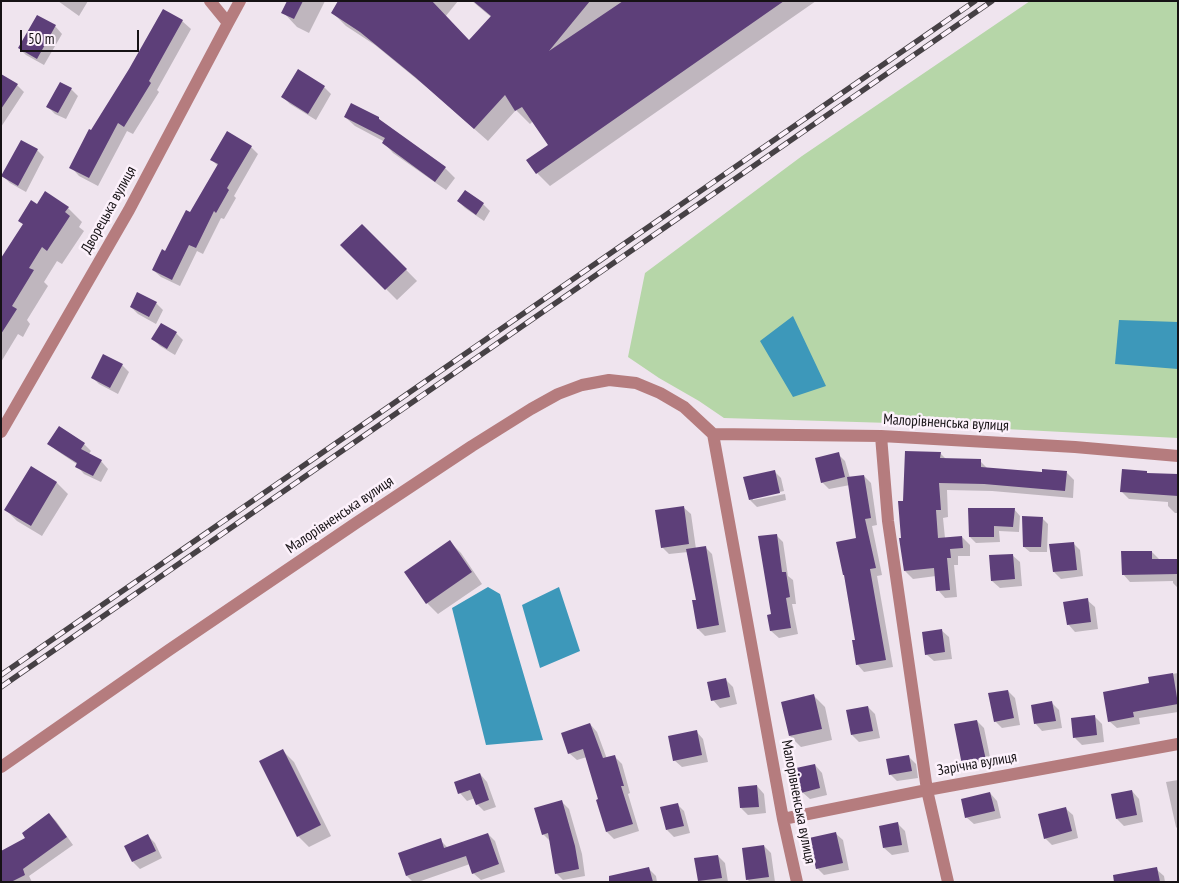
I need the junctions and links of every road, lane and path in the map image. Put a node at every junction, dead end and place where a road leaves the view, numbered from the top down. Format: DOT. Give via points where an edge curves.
graph roads {
  1 [pos="210,1"];
  2 [pos="240,1"];
  3 [pos="228,23"];
  4 [pos="1,432"];
  5 [pos="713,434"];
  6 [pos="881,436"];
  7 [pos="1178,456"];
  8 [pos="1178,744"];
  9 [pos="1,767"];
  10 [pos="927,790"];
  11 [pos="783,818"];
  12 [pos="797,882"];
  13 [pos="948,882"];
  1 -- 3 [label="street"];
  2 -- 3 [label="street, Дворецька вулиця"];
  3 -- 4 [label="street, Дворецька вулиця" via="129,210"];
  5 -- 6 [label="street, Малорівненська вулиця"];
  5 -- 9 [label="street, Малорівненська вулиця" via="684,407 636,383 608,380 558,394 356,523"];
  5 -- 11 [label="street, Малорівненська вулиця"];
  6 -- 7 [label="street, Малорівненська вулиця"];
  6 -- 10 [label="street" via="888,521"];
  8 -- 10 [label="street, Зарічна вулиця"];
  10 -- 11 [label="street, Зарічна вулиця"];
  10 -- 13 [label="street"];
  11 -- 12 [label="street, Малорівненська вулиця"];
}
